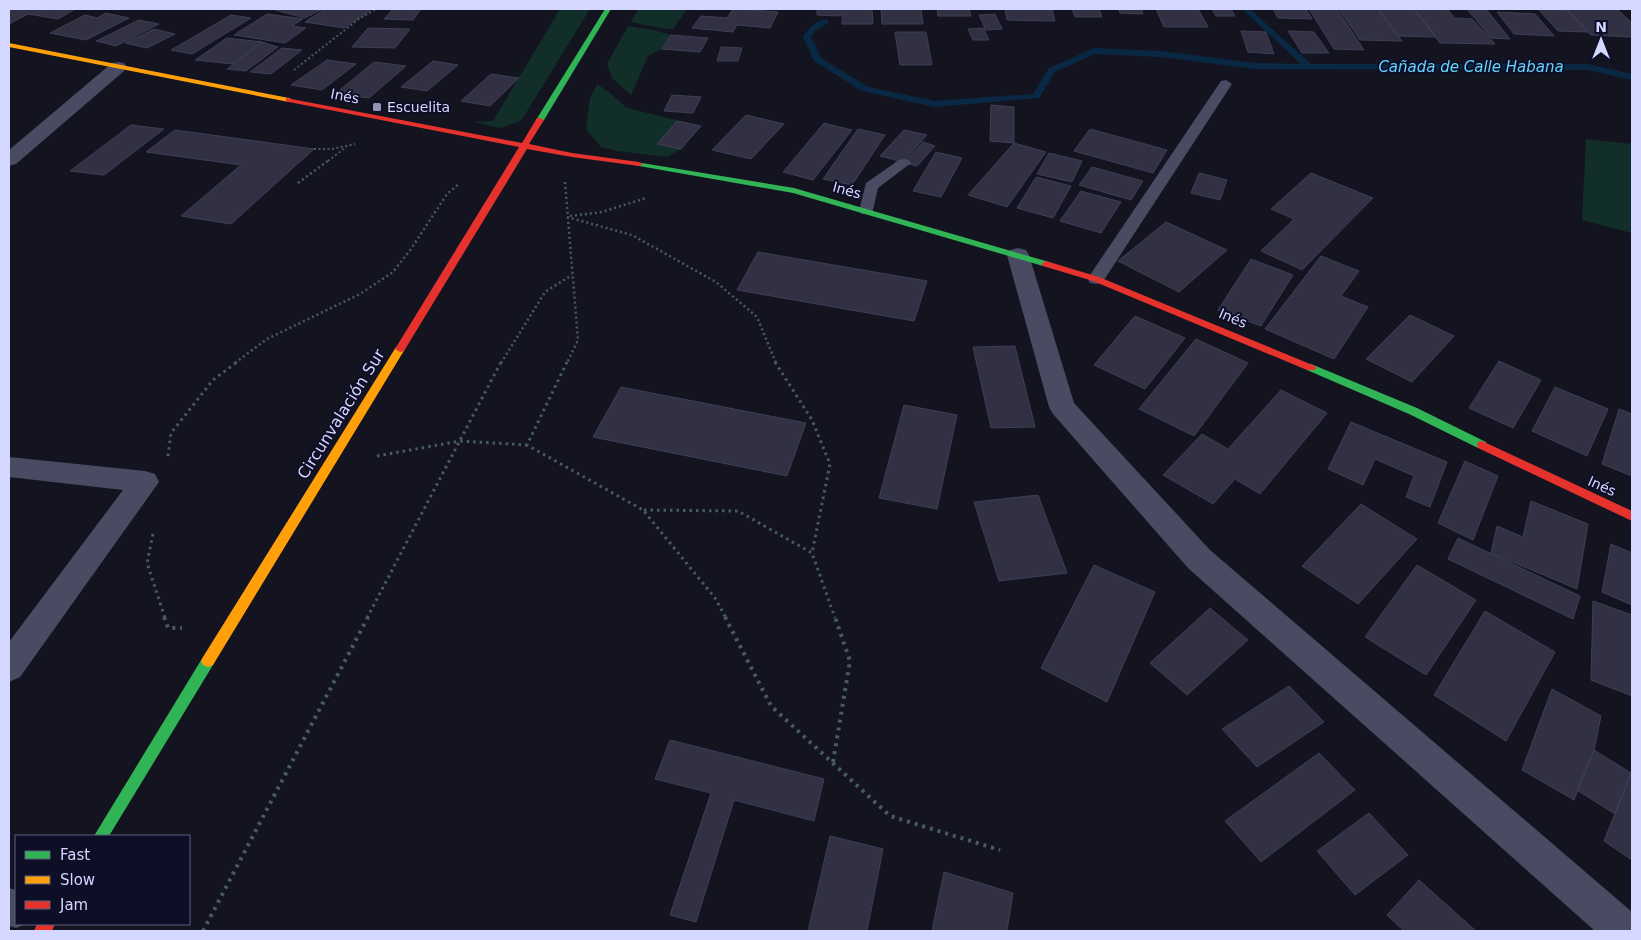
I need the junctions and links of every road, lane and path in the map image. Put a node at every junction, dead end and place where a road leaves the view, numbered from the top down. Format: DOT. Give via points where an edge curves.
graph roads {
  1 [pos="376,9"];
  2 [pos="608,9"];
  3 [pos="9,45"];
  4 [pos="118,67"];
  5 [pos="1226,84"];
  6 [pos="262,95"];
  7 [pos="348,145"];
  8 [pos="525,147"];
  9 [pos="572,155"];
  10 [pos="9,160"];
  11 [pos="904,163"];
  12 [pos="465,178"];
  13 [pos="298,183"];
  14 [pos="649,197"];
  15 [pos="868,211"];
  16 [pos="567,217"];
  17 [pos="1018,255"];
  18 [pos="572,275"];
  19 [pos="1096,280"];
  20 [pos="460,441"];
  21 [pos="527,445"];
  22 [pos="369,462"];
  23 [pos="167,465"];
  24 [pos="9,468"];
  25 [pos="643,510"];
  26 [pos="1632,516"];
  27 [pos="154,528"];
  28 [pos="812,553"];
  29 [pos="229,628"];
  30 [pos="9,667"];
  31 [pos="833,763"];
  32 [pos="101,835"];
  33 [pos="1000,850"];
  34 [pos="203,931"];
  35 [pos="1624,931"];
  1 -- 6 [label="path"];
  2 -- 8 [label="street, Circunvalación Sur"];
  3 -- 4 [label="street, Inés"];
  4 -- 6 [label="street, Inés"];
  4 -- 10 [label="street"];
  5 -- 19 [label="lane"];
  6 -- 8 [label="street, Inés"];
  7 -- 13 [label="path"];
  8 -- 9 [label="street, Inés"];
  8 -- 29 [label="street, Circunvalación Sur"];
  9 -- 15 [label="street, Inés" via="794,191"];
  9 -- 16 [label="path" via="564,173"];
  11 -- 15 [label="lane" via="871,186"];
  12 -- 23 [label="path" via="447,194 393,272 360,294 267,338 212,380 171,433"];
  14 -- 16 [label="path" via="602,212"];
  15 -- 17 [label="street, Inés"];
  16 -- 18 [label="path"];
  16 -- 28 [label="path" via="632,235 716,282 757,317 778,369 812,420 830,464"];
  17 -- 19 [label="street, Inés"];
  17 -- 35 [label="street" via="1062,407 1199,559"];
  18 -- 20 [label="path" via="545,292 505,355"];
  18 -- 21 [label="path" via="578,340"];
  19 -- 26 [label="street, Inés" via="1413,411"];
  20 -- 21 [label="path"];
  20 -- 22 [label="path" via="377,456"];
  20 -- 34 [label="path"];
  21 -- 25 [label="path"];
  24 -- 30 [label="street" via="145,482"];
  25 -- 28 [label="path" via="738,511"];
  25 -- 31 [label="path" via="715,598 771,706"];
  27 -- 29 [label="path" via="147,563 168,628"];
  28 -- 31 [label="path" via="850,661"];
  29 -- 32 [label="street, Circunvalación Sur"];
  31 -- 33 [label="path" via="890,816"];
}
